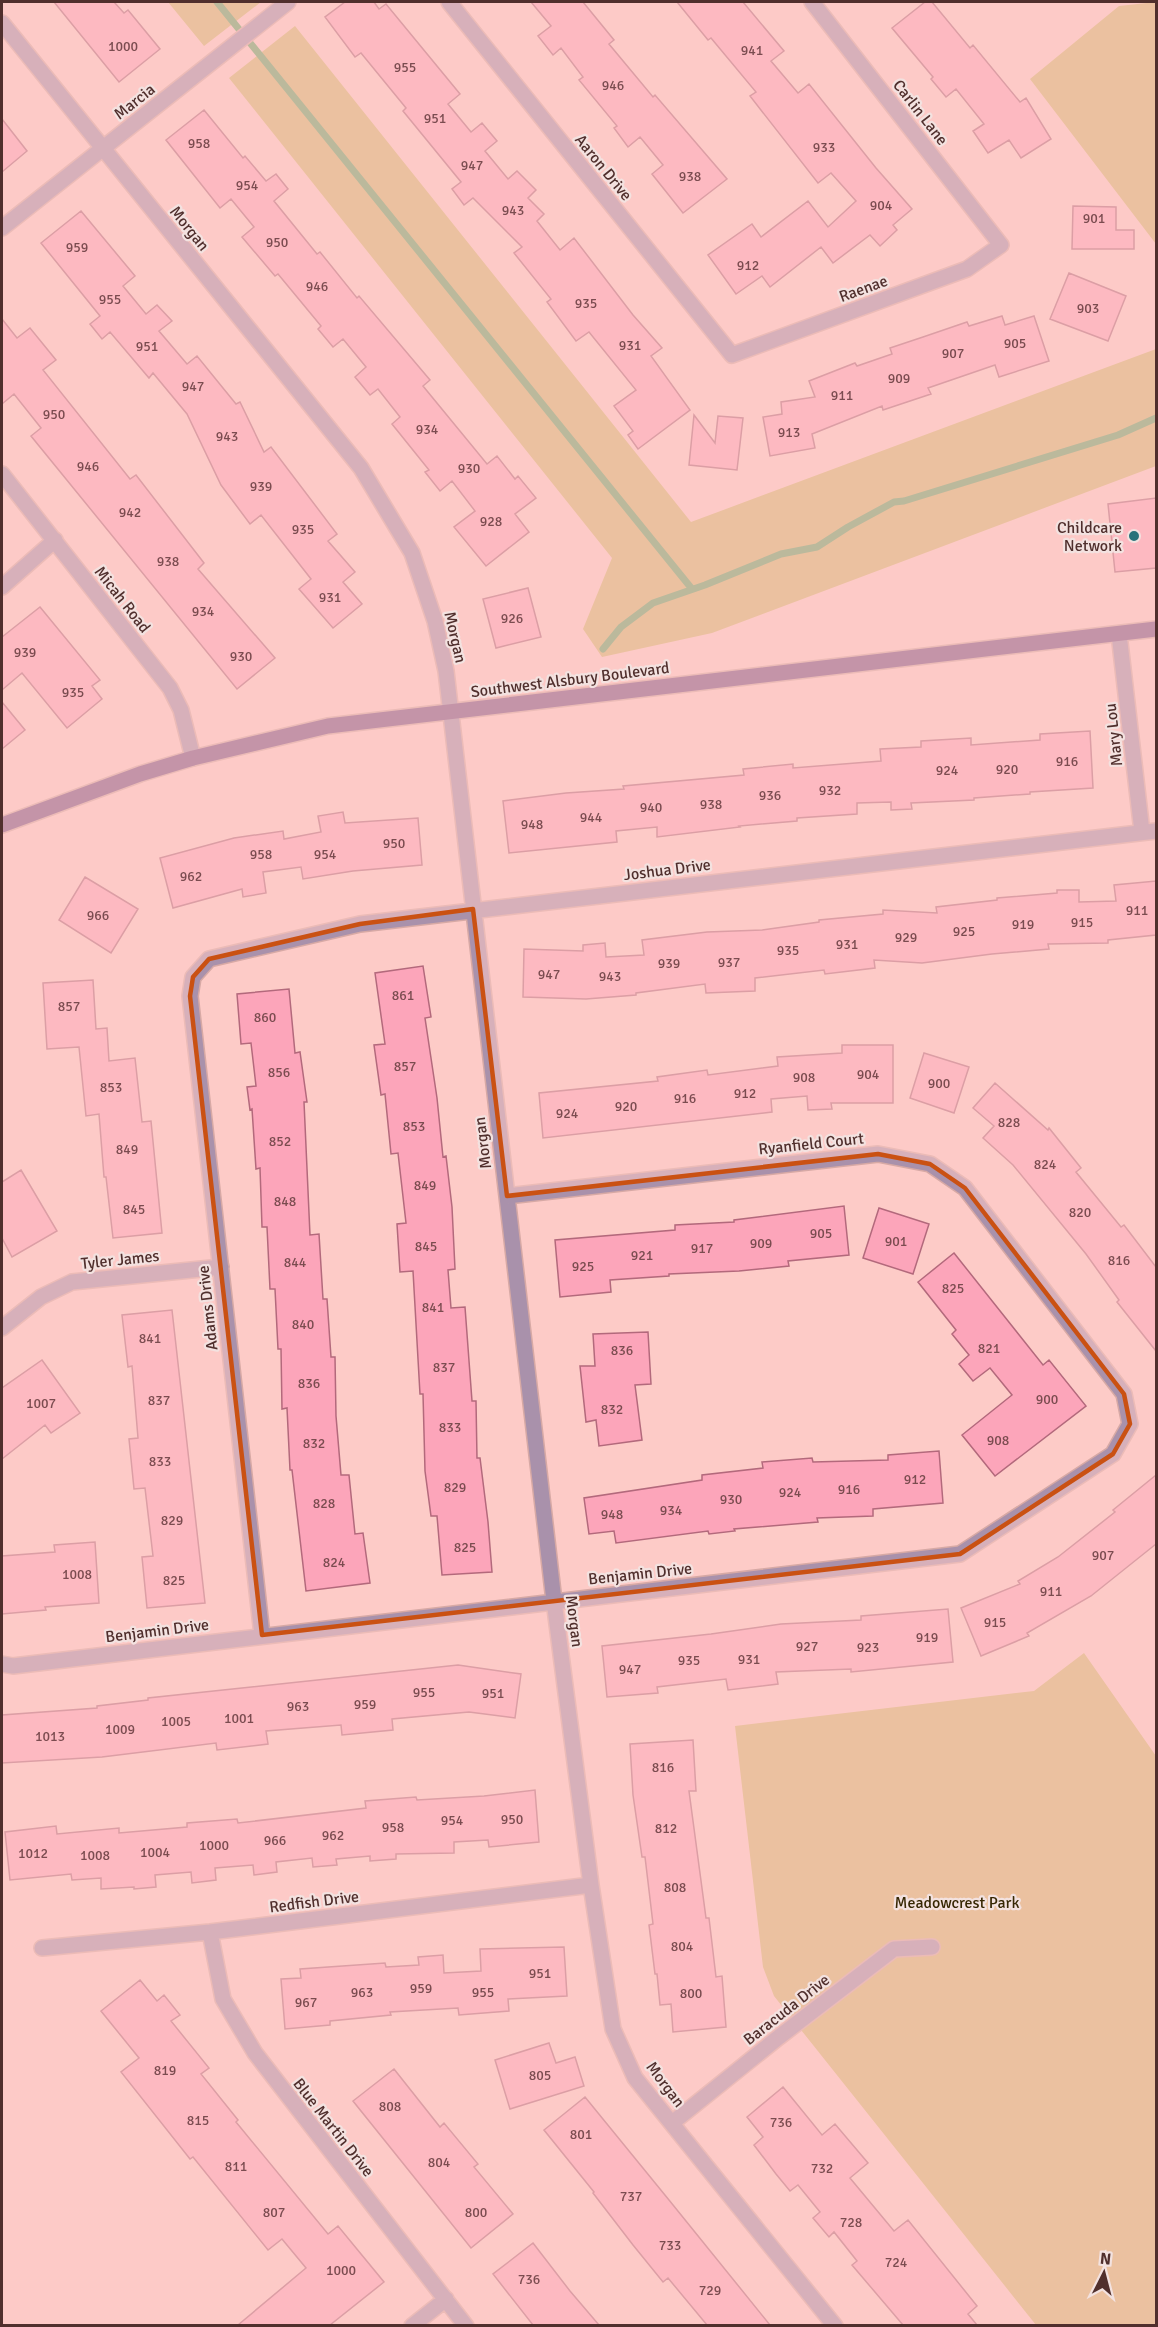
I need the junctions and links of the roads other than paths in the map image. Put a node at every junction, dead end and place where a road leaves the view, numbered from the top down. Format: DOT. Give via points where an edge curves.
graph roads {
  1 [pos="288,2"];
  2 [pos="449,2"];
  3 [pos="812,2"];
  4 [pos="2,23"];
  5 [pos="102,149"];
  6 [pos="2,228"];
  7 [pos="1001,245"];
  8 [pos="732,355"];
  9 [pos="2,474"];
  10 [pos="55,540"];
  11 [pos="2,587"];
  12 [pos="1156,629"];
  13 [pos="1119,634"];
  14 [pos="451,710"];
  15 [pos="193,758"];
  16 [pos="2,825"];
  17 [pos="1149,832"];
  18 [pos="473,909"];
  19 [pos="193,977"];
  20 [pos="507,1196"];
  21 [pos="221,1267"];
  22 [pos="2,1328"];
  23 [pos="1130,1424"];
  24 [pos="554,1601"];
  25 [pos="262,1635"];
  26 [pos="2,1664"];
  27 [pos="591,1885"];
  28 [pos="210,1932"];
  29 [pos="932,1947"];
  30 [pos="42,1948"];
  31 [pos="672,2122"];
  32 [pos="446,2299"];
  33 [pos="412,2325"];
  34 [pos="466,2325"];
  35 [pos="835,2325"];
  1 -- 5 [label="street, Marcia"];
  2 -- 8 [label="street, Aaron Drive"];
  3 -- 7 [label="street, Carlin Lane"];
  4 -- 5 [label="street, Morgan"];
  5 -- 6 [label="street, Marcia"];
  5 -- 14 [label="street, Morgan" via="361,468 412,553 435,621"];
  7 -- 8 [label="street, Raenae" via="968,269"];
  9 -- 10 [label="street, Micah Road"];
  10 -- 11 [label="street"];
  10 -- 15 [label="street, Micah Road" via="170,688 181,710"];
  12 -- 13 [label="main road, Southwest Alsbury Boulevard"];
  13 -- 14 [label="main road, Southwest Alsbury Boulevard"];
  13 -- 17 [label="street, Mary Lou"];
  14 -- 15 [label="main road, Southwest Alsbury Boulevard" via="328,726"];
  14 -- 18 [label="street, Morgan"];
  15 -- 16 [label="main road, Southwest Alsbury Boulevard"];
  17 -- 18 [label="street, Joshua Drive"];
  18 -- 19 [label="street, Joshua Drive" via="360,924 209,959"];
  18 -- 20 [label="street, Morgan"];
  19 -- 21 [label="street, Adams Drive" via="190,996"];
  20 -- 23 [label="street, Ryanfield Court" via="878,1154 930,1164 965,1188 1124,1394"];
  20 -- 24 [label="street, Morgan"];
  21 -- 22 [label="street, Tyler James" via="72,1282 41,1297"];
  21 -- 25 [label="street, Adams Drive"];
  23 -- 24 [label="street, Benjamin Drive" via="1113,1454 960,1554"];
  24 -- 25 [label="street, Benjamin Drive"];
  24 -- 27 [label="street, Morgan"];
  25 -- 26 [label="street, Benjamin Drive" via="13,1666"];
  27 -- 28 [label="street, Redfish Drive"];
  27 -- 31 [label="street, Morgan" via="613,2029 635,2078"];
  28 -- 30 [label="street, Redfish Drive"];
  28 -- 32 [label="street, Blue Martin Drive" via="223,1999 255,2053"];
  29 -- 31 [label="street, Baracuda Drive" via="894,1949"];
  31 -- 35 [label="street, Morgan"];
  32 -- 33 [label="street"];
  32 -- 34 [label="street, Blue Martin Drive"];
}
